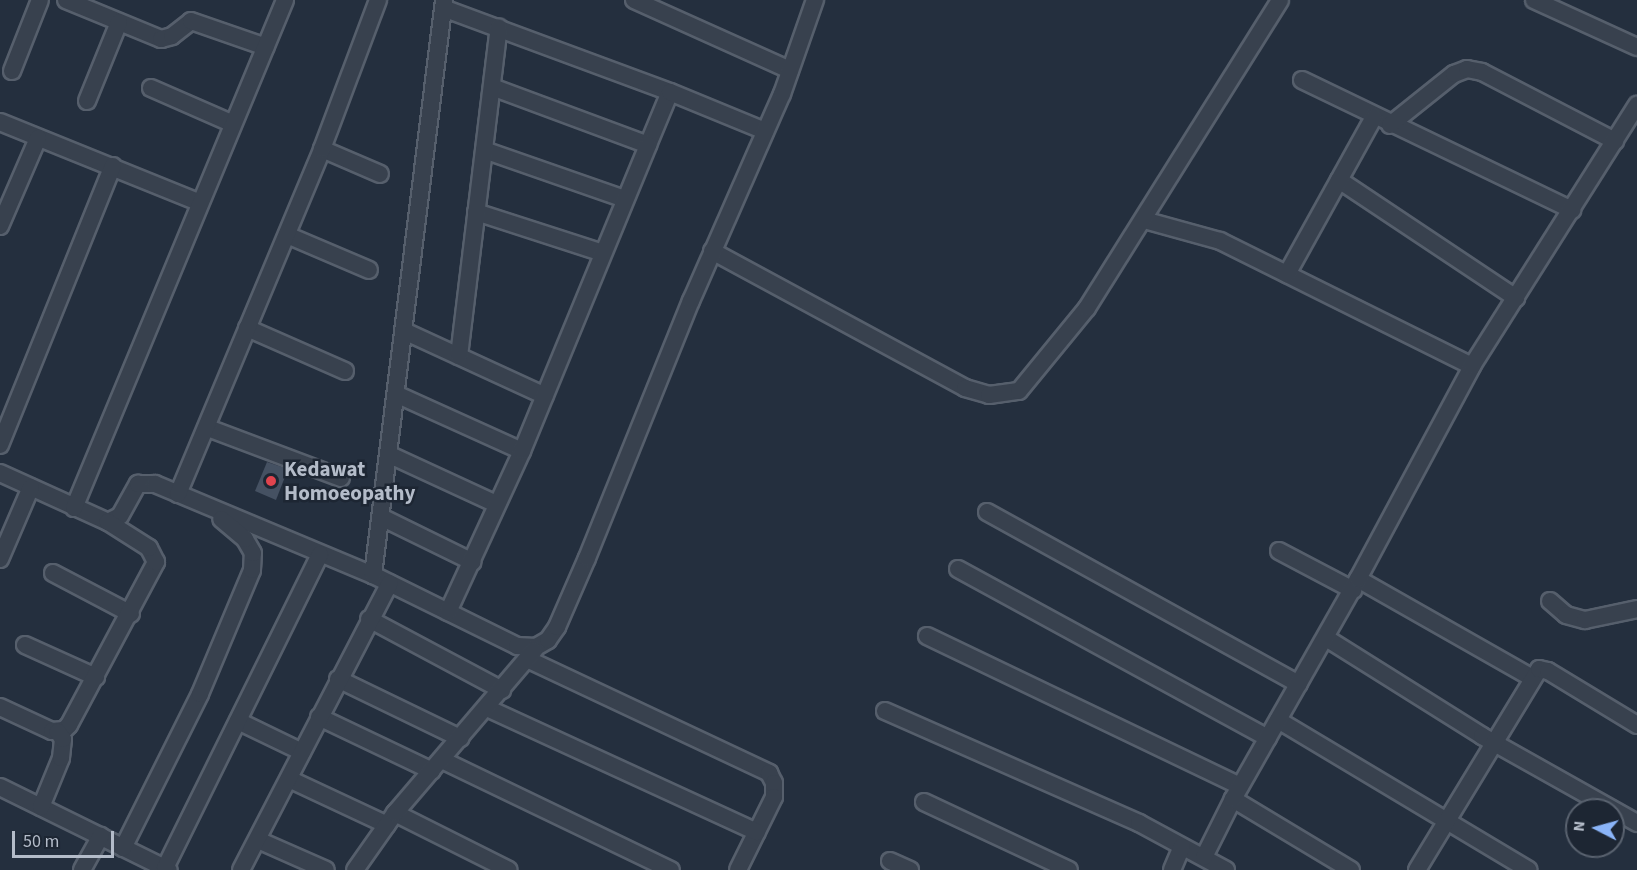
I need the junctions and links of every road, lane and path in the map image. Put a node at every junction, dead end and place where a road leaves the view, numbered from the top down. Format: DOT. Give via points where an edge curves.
graph roads {
  1 [pos="40,0"];
  2 [pos="66,0"];
  3 [pos="285,0"];
  4 [pos="378,0"];
  5 [pos="633,0"];
  6 [pos="1280,0"];
  7 [pos="1534,0"];
  8 [pos="811,1"];
  9 [pos="443,4"];
  10 [pos="119,22"];
  11 [pos="499,27"];
  12 [pos="266,47"];
  13 [pos="1637,47"];
  14 [pos="790,70"];
  15 [pos="12,71"];
  16 [pos="1302,80"];
  17 [pos="492,87"];
  18 [pos="151,88"];
  19 [pos="670,92"];
  20 [pos="87,101"];
  21 [pos="1637,105"];
  22 [pos="1374,117"];
  23 [pos="0,122"];
  24 [pos="231,123"];
  25 [pos="1390,125"];
  26 [pos="765,131"];
  27 [pos="38,138"];
  28 [pos="1615,141"];
  29 [pos="648,145"];
  30 [pos="322,149"];
  31 [pos="484,150"];
  32 [pos="113,165"];
  33 [pos="380,174"];
  34 [pos="1339,180"];
  35 [pos="625,199"];
  36 [pos="198,202"];
  37 [pos="1572,210"];
  38 [pos="476,212"];
  39 [pos="1144,220"];
  40 [pos="0,226"];
  41 [pos="286,235"];
  42 [pos="712,251"];
  43 [pos="603,254"];
  44 [pos="369,270"];
  45 [pos="1287,274"];
  46 [pos="1516,298"];
  47 [pos="247,328"];
  48 [pos="404,331"];
  49 [pos="459,357"];
  50 [pos="1472,366"];
  51 [pos="345,371"];
  52 [pos="398,395"];
  53 [pos="545,396"];
  54 [pos="208,428"];
  55 [pos="0,445"];
  56 [pos="522,451"];
  57 [pos="390,455"];
  58 [pos="0,473"];
  59 [pos="341,478"];
  60 [pos="31,487"];
  61 [pos="178,494"];
  62 [pos="496,504"];
  63 [pos="74,508"];
  64 [pos="212,511"];
  65 [pos="987,512"];
  66 [pos="381,517"];
  67 [pos="108,522"];
  68 [pos="1279,551"];
  69 [pos="321,554"];
  70 [pos="0,559"];
  71 [pos="473,562"];
  72 [pos="958,568"];
  73 [pos="53,573"];
  74 [pos="373,575"];
  75 [pos="390,583"];
  76 [pos="1355,585"];
  77 [pos="1550,602"];
  78 [pos="1637,609"];
  79 [pos="448,612"];
  80 [pos="131,614"];
  81 [pos="369,619"];
  82 [pos="927,636"];
  83 [pos="1326,638"];
  84 [pos="25,645"];
  85 [pos="532,653"];
  86 [pos="96,677"];
  87 [pos="1532,678"];
  88 [pos="338,679"];
  89 [pos="1299,684"];
  90 [pos="502,690"];
  91 [pos="0,707"];
  92 [pos="486,708"];
  93 [pos="885,711"];
  94 [pos="319,717"];
  95 [pos="1278,720"];
  96 [pos="238,721"];
  97 [pos="1637,725"];
  98 [pos="58,732"];
  99 [pos="460,738"];
  100 [pos="1268,738"];
  101 [pos="1496,744"];
  102 [pos="302,752"];
  103 [pos="437,765"];
  104 [pos="289,779"];
  105 [pos="0,788"];
  106 [pos="1236,792"];
  107 [pos="924,802"];
  108 [pos="41,807"];
  109 [pos="391,819"];
  110 [pos="1447,822"];
  111 [pos="1637,823"];
  112 [pos="757,832"];
  113 [pos="101,836"];
  114 [pos="258,840"];
  115 [pos="1182,847"];
  116 [pos="123,848"];
  117 [pos="1204,857"];
  118 [pos="890,861"];
  119 [pos="743,868"];
  120 [pos="167,869"];
  121 [pos="358,869"];
  122 [pos="82,870"];
  123 [pos="241,870"];
  124 [pos="326,870"];
  125 [pos="509,870"];
  126 [pos="671,870"];
  127 [pos="910,870"];
  128 [pos="1069,870"];
  129 [pos="1172,870"];
  130 [pos="1226,870"];
  131 [pos="1351,870"];
  132 [pos="1417,870"];
  133 [pos="1529,870"];
  1 -- 15 [label="street"];
  2 -- 10 [label="street"];
  3 -- 12 [label="street"];
  4 -- 30 [label="street"];
  5 -- 14 [label="street"];
  6 -- 39 [label="street"];
  7 -- 13 [label="street"];
  8 -- 14 [label="street"];
  9 -- 11 [label="street"];
  9 -- 48 [label="street"];
  10 -- 12 [label="street" via="161,39 172,36 186,22 198,22"];
  10 -- 20 [label="street"];
  11 -- 17 [label="street"];
  11 -- 19 [label="street"];
  12 -- 24 [label="street"];
  14 -- 26 [label="street"];
  16 -- 22 [label="street"];
  17 -- 29 [label="street"];
  17 -- 31 [label="street"];
  18 -- 24 [label="street"];
  19 -- 26 [label="street"];
  19 -- 29 [label="street"];
  21 -- 28 [label="street"];
  22 -- 25 [label="street"];
  22 -- 34 [label="street"];
  23 -- 27 [label="street"];
  24 -- 36 [label="street"];
  25 -- 28 [label="street" via="1454,74 1467,69 1482,72"];
  25 -- 37 [label="street"];
  26 -- 42 [label="street"];
  27 -- 32 [label="street"];
  27 -- 40 [label="street"];
  28 -- 37 [label="street"];
  29 -- 35 [label="street"];
  30 -- 33 [label="street"];
  30 -- 41 [label="street"];
  31 -- 35 [label="street"];
  31 -- 38 [label="street"];
  32 -- 36 [label="street"];
  32 -- 55 [label="street"];
  34 -- 45 [label="street"];
  34 -- 46 [label="street"];
  35 -- 43 [label="street"];
  36 -- 63 [label="street"];
  37 -- 46 [label="street"];
  38 -- 43 [label="street"];
  38 -- 49 [label="street"];
  39 -- 42 [label="street" via="1072,327 1019,391 1006,395 965,388"];
  39 -- 45 [label="street" via="1220,241"];
  41 -- 44 [label="street"];
  41 -- 47 [label="street"];
  42 -- 85 [label="street" via="561,618 548,640"];
  43 -- 53 [label="street"];
  45 -- 50 [label="street"];
  46 -- 50 [label="street"];
  47 -- 51 [label="street"];
  47 -- 54 [label="street"];
  48 -- 49 [label="street"];
  48 -- 52 [label="street"];
  49 -- 53 [label="street"];
  50 -- 76 [label="street"];
  52 -- 56 [label="street"];
  52 -- 57 [label="street"];
  53 -- 56 [label="street"];
  54 -- 59 [label="street"];
  54 -- 61 [label="street"];
  56 -- 62 [label="street"];
  57 -- 62 [label="street"];
  57 -- 66 [label="street"];
  58 -- 60 [label="street"];
  60 -- 63 [label="street"];
  60 -- 70 [label="street"];
  61 -- 64 [label="street"];
  61 -- 67 [label="street" via="155,484 138,484 120,516"];
  62 -- 71 [label="street"];
  63 -- 67 [label="street"];
  64 -- 69 [label="street"];
  64 -- 116 [label="street" via="245,539 253,553 252,570 200,694"];
  65 -- 89 [label="street"];
  66 -- 71 [label="street"];
  66 -- 74 [label="street"];
  67 -- 80 [label="street" via="155,555 153,574"];
  68 -- 76 [label="street"];
  69 -- 74 [label="street"];
  69 -- 96 [label="street"];
  71 -- 79 [label="street"];
  72 -- 100 [label="street"];
  73 -- 80 [label="street"];
  74 -- 75 [label="street"];
  75 -- 79 [label="street"];
  75 -- 81 [label="street"];
  76 -- 83 [label="street"];
  76 -- 87 [label="street"];
  77 -- 78 [label="street" via="1566,615 1585,620"];
  79 -- 85 [label="street"];
  80 -- 86 [label="street"];
  81 -- 88 [label="street"];
  81 -- 90 [label="street"];
  82 -- 106 [label="street"];
  83 -- 89 [label="street"];
  83 -- 101 [label="street"];
  84 -- 86 [label="street"];
  85 -- 90 [label="street"];
  85 -- 112 [label="street" via="768,773 774,783 774,797"];
  86 -- 98 [label="street" via="69,725"];
  87 -- 97 [label="street" via="1539,669 1548,670"];
  87 -- 101 [label="street"];
  88 -- 94 [label="street"];
  88 -- 99 [label="street"];
  89 -- 95 [label="street"];
  90 -- 92 [label="street"];
  91 -- 98 [label="street"];
  92 -- 99 [label="street"];
  92 -- 112 [label="street"];
  93 -- 115 [label="street" via="1139,823"];
  94 -- 102 [label="street"];
  94 -- 103 [label="street"];
  95 -- 100 [label="street"];
  95 -- 110 [label="street"];
  96 -- 102 [label="street"];
  96 -- 120 [label="street"];
  98 -- 108 [label="street" via="63,739 62,752"];
  99 -- 103 [label="street"];
  100 -- 106 [label="street"];
  101 -- 110 [label="street"];
  101 -- 111 [label="street"];
  102 -- 104 [label="street"];
  103 -- 109 [label="street"];
  103 -- 126 [label="street"];
  104 -- 109 [label="street"];
  104 -- 114 [label="street"];
  105 -- 108 [label="street"];
  106 -- 117 [label="street"];
  106 -- 131 [label="street"];
  107 -- 128 [label="street"];
  108 -- 113 [label="street"];
  109 -- 121 [label="street"];
  109 -- 125 [label="street"];
  110 -- 132 [label="street"];
  110 -- 133 [label="street"];
  112 -- 119 [label="street"];
  113 -- 116 [label="street"];
  113 -- 122 [label="street"];
  114 -- 123 [label="street"];
  114 -- 124 [label="street"];
  115 -- 117 [label="street"];
  115 -- 129 [label="street"];
  116 -- 120 [label="street"];
  117 -- 130 [label="street"];
  118 -- 127 [label="street"];
}
